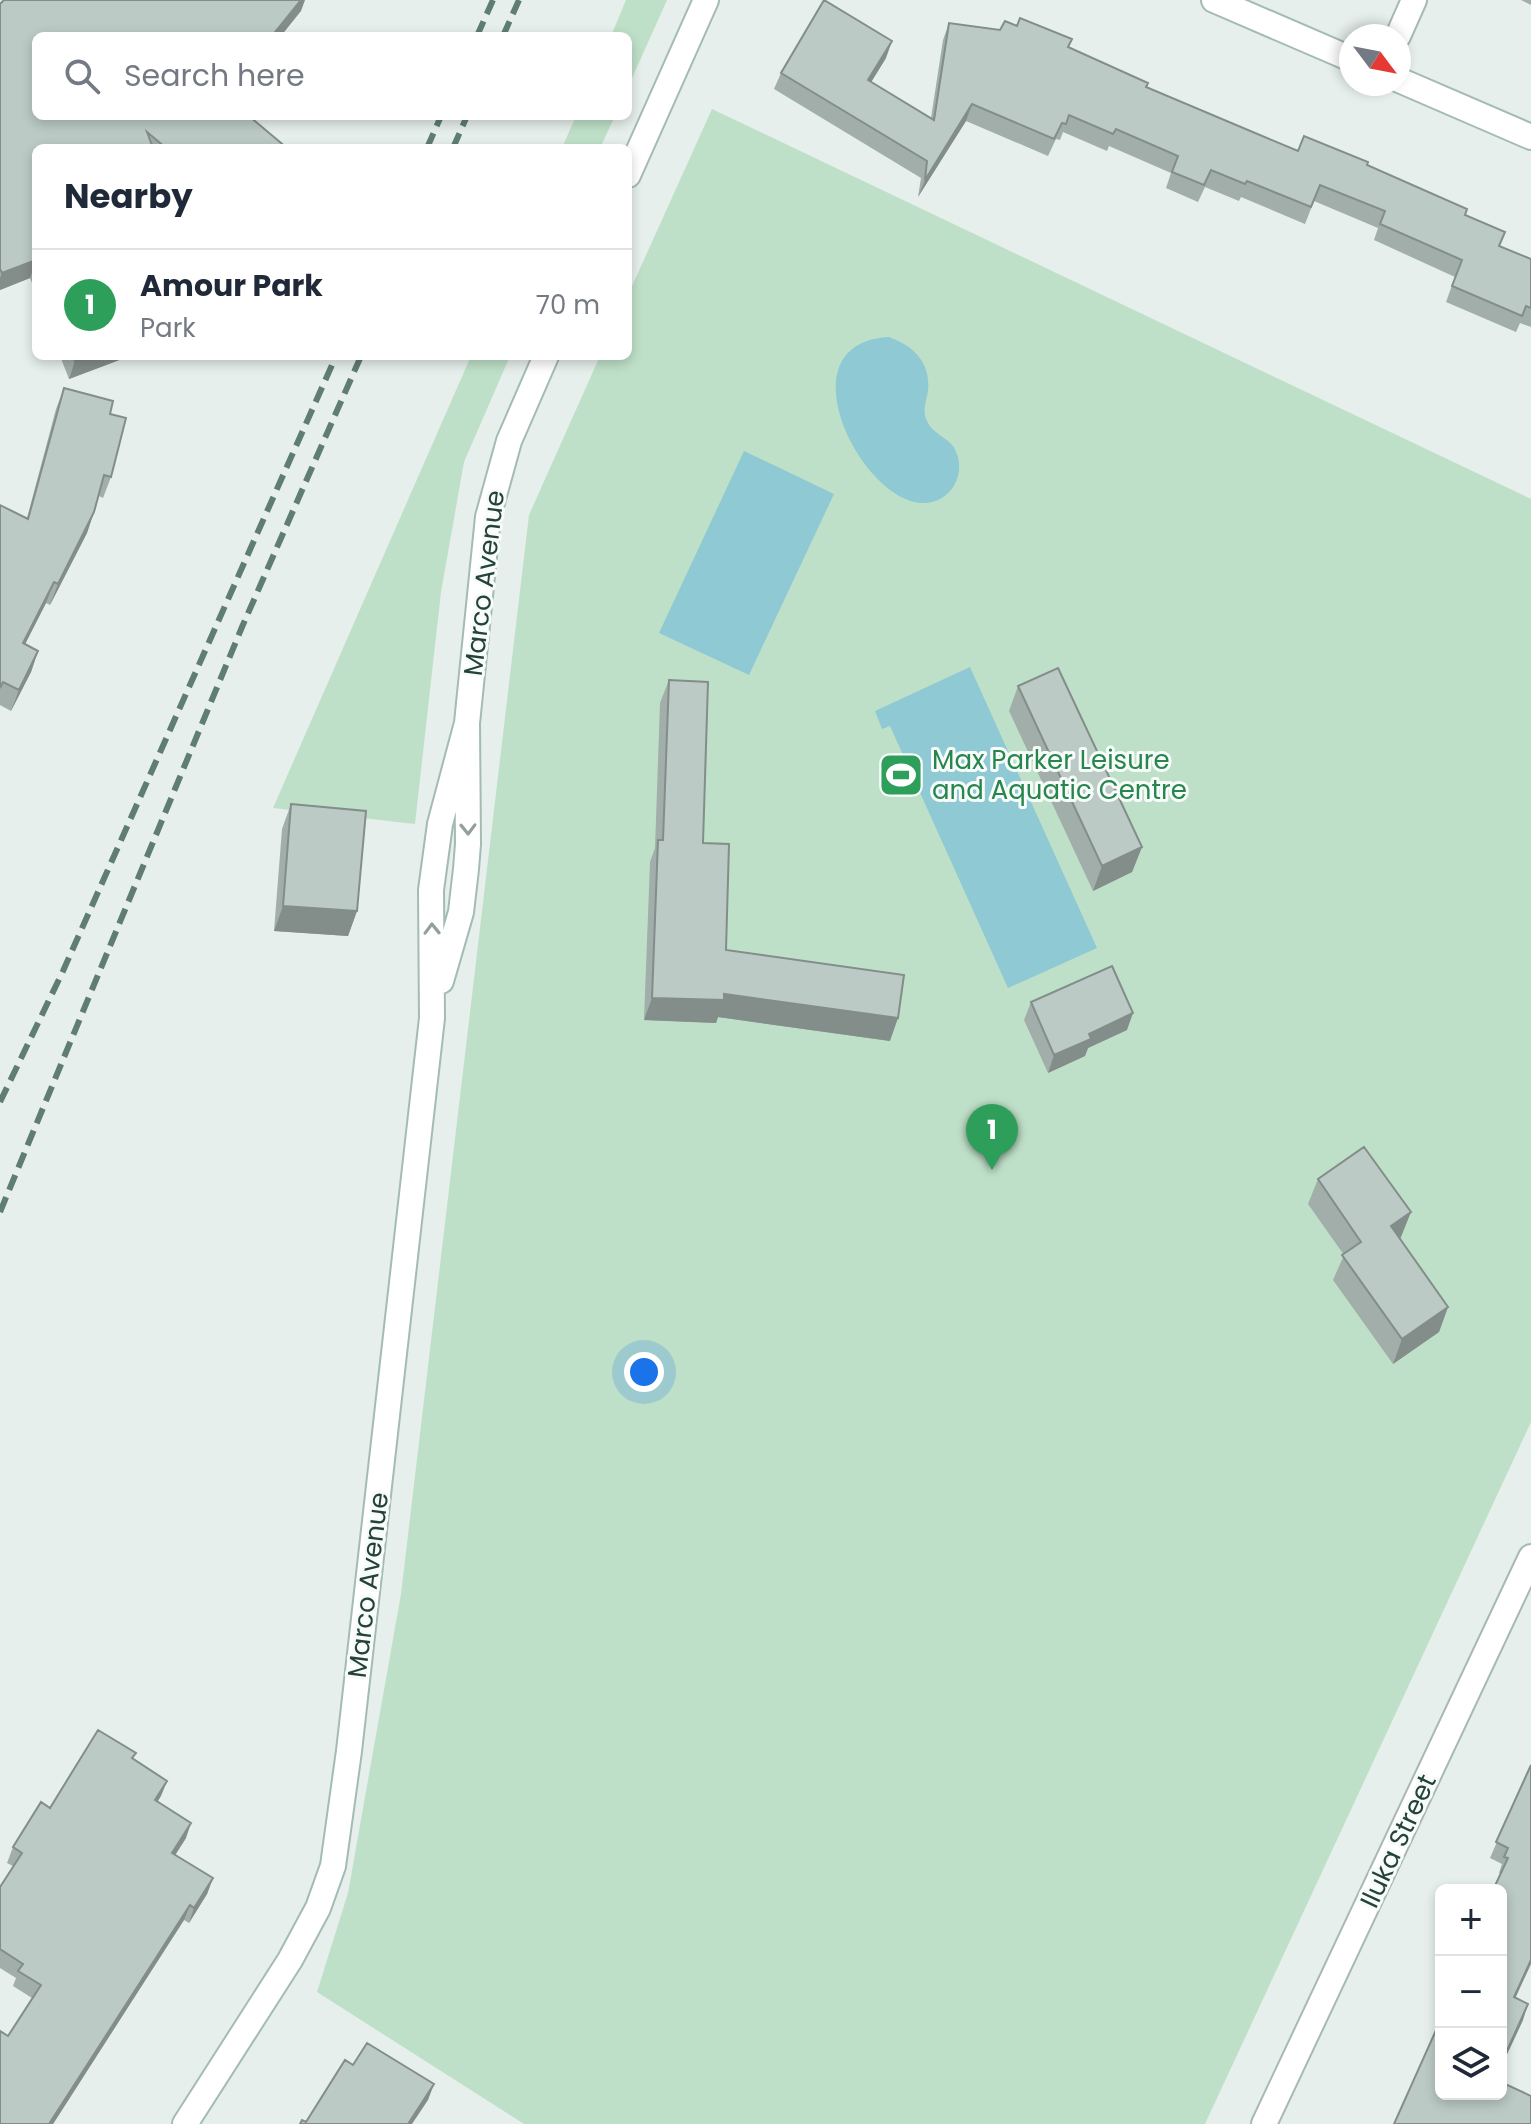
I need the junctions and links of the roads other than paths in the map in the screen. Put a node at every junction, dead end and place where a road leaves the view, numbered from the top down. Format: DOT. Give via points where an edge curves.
graph roads {
  1 [pos="706,0"];
  2 [pos="1214,0"];
  3 [pos="1414,0"];
  4 [pos="1403,24"];
  5 [pos="1339,54"];
  6 [pos="1411,85"];
  7 [pos="1531,137"];
  8 [pos="632,166"];
  9 [pos="544,360"];
  10 [pos="1531,1557"];
  11 [pos="185,2124"];
  12 [pos="1264,2124"];
  1 -- 8 [label="street"];
  2 -- 5 [label="street"];
  3 -- 4 [label="street"];
  6 -- 7 [label="street"];
  9 -- 11 [label="street, Marco Avenue" via="509,441 488,517 467,723 440,824 431,890 433,1007 333,1866 290,1960"];
  10 -- 12 [label="street, Iluka Street"];
}
